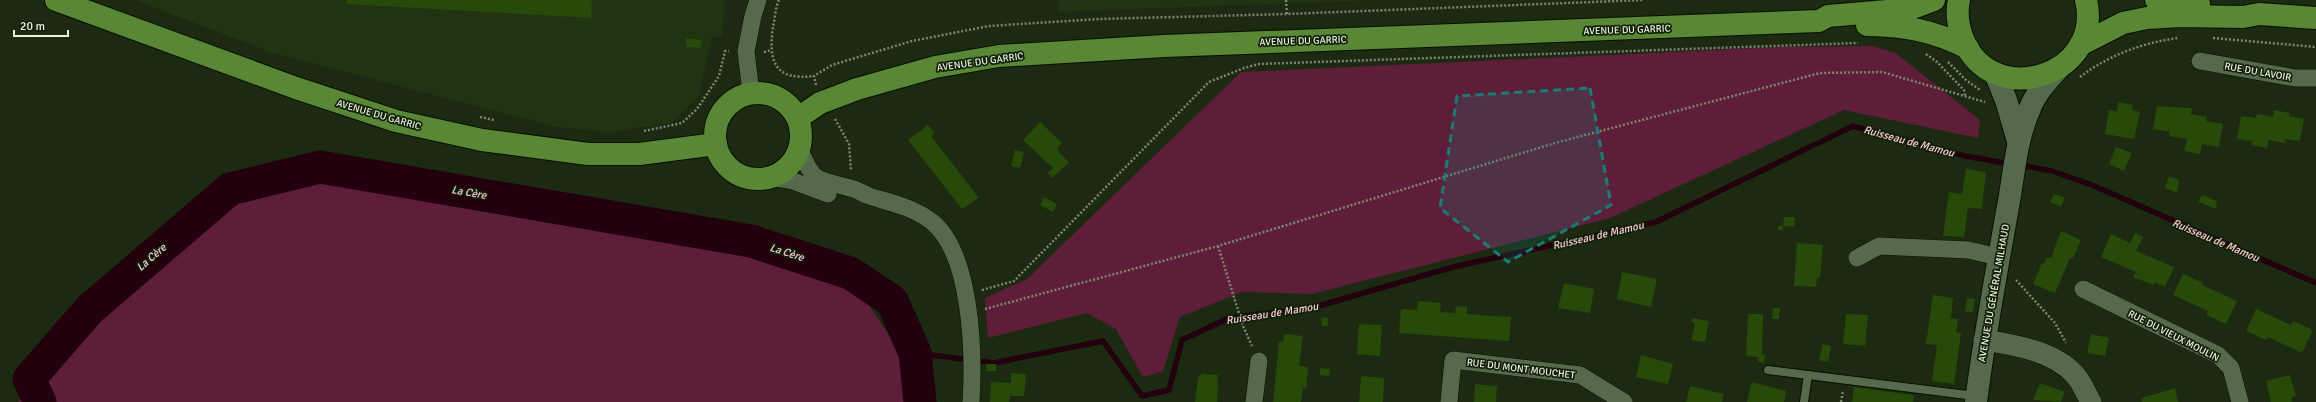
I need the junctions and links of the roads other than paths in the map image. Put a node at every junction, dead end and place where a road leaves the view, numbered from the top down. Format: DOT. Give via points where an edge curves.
graph roads {
  1 [pos="56,0"];
  2 [pos="758,0"];
  3 [pos="1934,0"];
  4 [pos="1959,0"];
  5 [pos="2086,0"];
  6 [pos="2156,0"];
  7 [pos="2259,14"];
  8 [pos="2316,18"];
  9 [pos="1819,21"];
  10 [pos="2080,45"];
  11 [pos="1968,48"];
  12 [pos="2200,61"];
  13 [pos="2058,69"];
  14 [pos="1995,73"];
  15 [pos="2316,78"];
  16 [pos="752,92"];
  17 [pos="798,118"];
  18 [pos="2018,141"];
  19 [pos="716,144"];
  20 [pos="800,148"];
  21 [pos="770,177"];
  22 [pos="870,196"];
  23 [pos="1857,258"];
  24 [pos="1998,266"];
  25 [pos="2083,288"];
  26 [pos="1984,340"];
  27 [pos="1258,361"];
  28 [pos="1768,370"];
  29 [pos="1808,375"];
  30 [pos="1977,399"];
  31 [pos="971,402"];
  32 [pos="1254,402"];
  33 [pos="1449,402"];
  34 [pos="1624,402"];
  35 [pos="1804,402"];
  36 [pos="2091,402"];
  37 [pos="2240,402"];
  1 -- 19 [label="main road, AVENUE DU GARRIC" via="296,88 396,121 482,140 588,154 640,154"];
  2 -- 16 [label="street" via="746,51"];
  3 -- 9 [label="main road, AVENUE DU GARRIC" via="1910,9 1828,16"];
  4 -- 11 [label="main road" via="1957,8 1960,29"];
  5 -- 10 [label="main road" via="2086,27"];
  6 -- 7 [label="main road" via="2242,7"];
  7 -- 8 [label="main road"];
  7 -- 10 [label="main road" via="2242,17 2147,18 2123,23"];
  9 -- 11 [label="main road, AVENUE DU GARRIC" via="1829,26 1865,24 1911,28 1941,35"];
  9 -- 17 [label="main road, AVENUE DU GARRIC" via="1164,46 999,56 935,67 858,88 820,103"];
  10 -- 13 [label="main road"];
  11 -- 14 [label="main road" via="1979,62"];
  12 -- 15 [label="street, RUE DU LAVOIR" via="2295,78"];
  13 -- 14 [label="main road" via="2043,76 2027,79"];
  13 -- 18 [label="main road, AVENUE DU GÉNÉRAL MILHAUD" via="2030,106"];
  14 -- 18 [label="main road"];
  16 -- 17 [label="main road" via="766,92 779,97 790,106"];
  16 -- 19 [label="main road" via="738,97 727,105 719,117"];
  17 -- 20 [label="main road" via="802,130"];
  18 -- 24 [label="main road, AVENUE DU GÉNÉRAL MILHAUD"];
  19 -- 21 [label="main road" via="729,168 754,179"];
  20 -- 21 [label="main road" via="790,166"];
  20 -- 22 [label="street" via="807,166 817,180"];
  21 -- 22 [label="street" via="793,181 831,195 849,198"];
  22 -- 31 [label="street" via="914,210 931,221 942,232 956,256 965,285 970,332"];
  23 -- 24 [label="street" via="1879,246 1968,250"];
  24 -- 26 [label="main road, AVENUE DU GÉNÉRAL MILHAUD"];
  25 -- 37 [label="street, RUE DU VIEUX MOULIN" via="2218,355 2231,368"];
  26 -- 30 [label="main road, AVENUE DU GÉNÉRAL MILHAUD"];
  26 -- 36 [label="street" via="2027,348 2052,358 2075,375"];
  27 -- 32 [label="street"];
  28 -- 29 [label="lane"];
  29 -- 30 [label="lane"];
  29 -- 35 [label="lane"];
  33 -- 34 [label="street, RUE DU MONT MOUCHET" via="1453,360 1580,375"];
}
